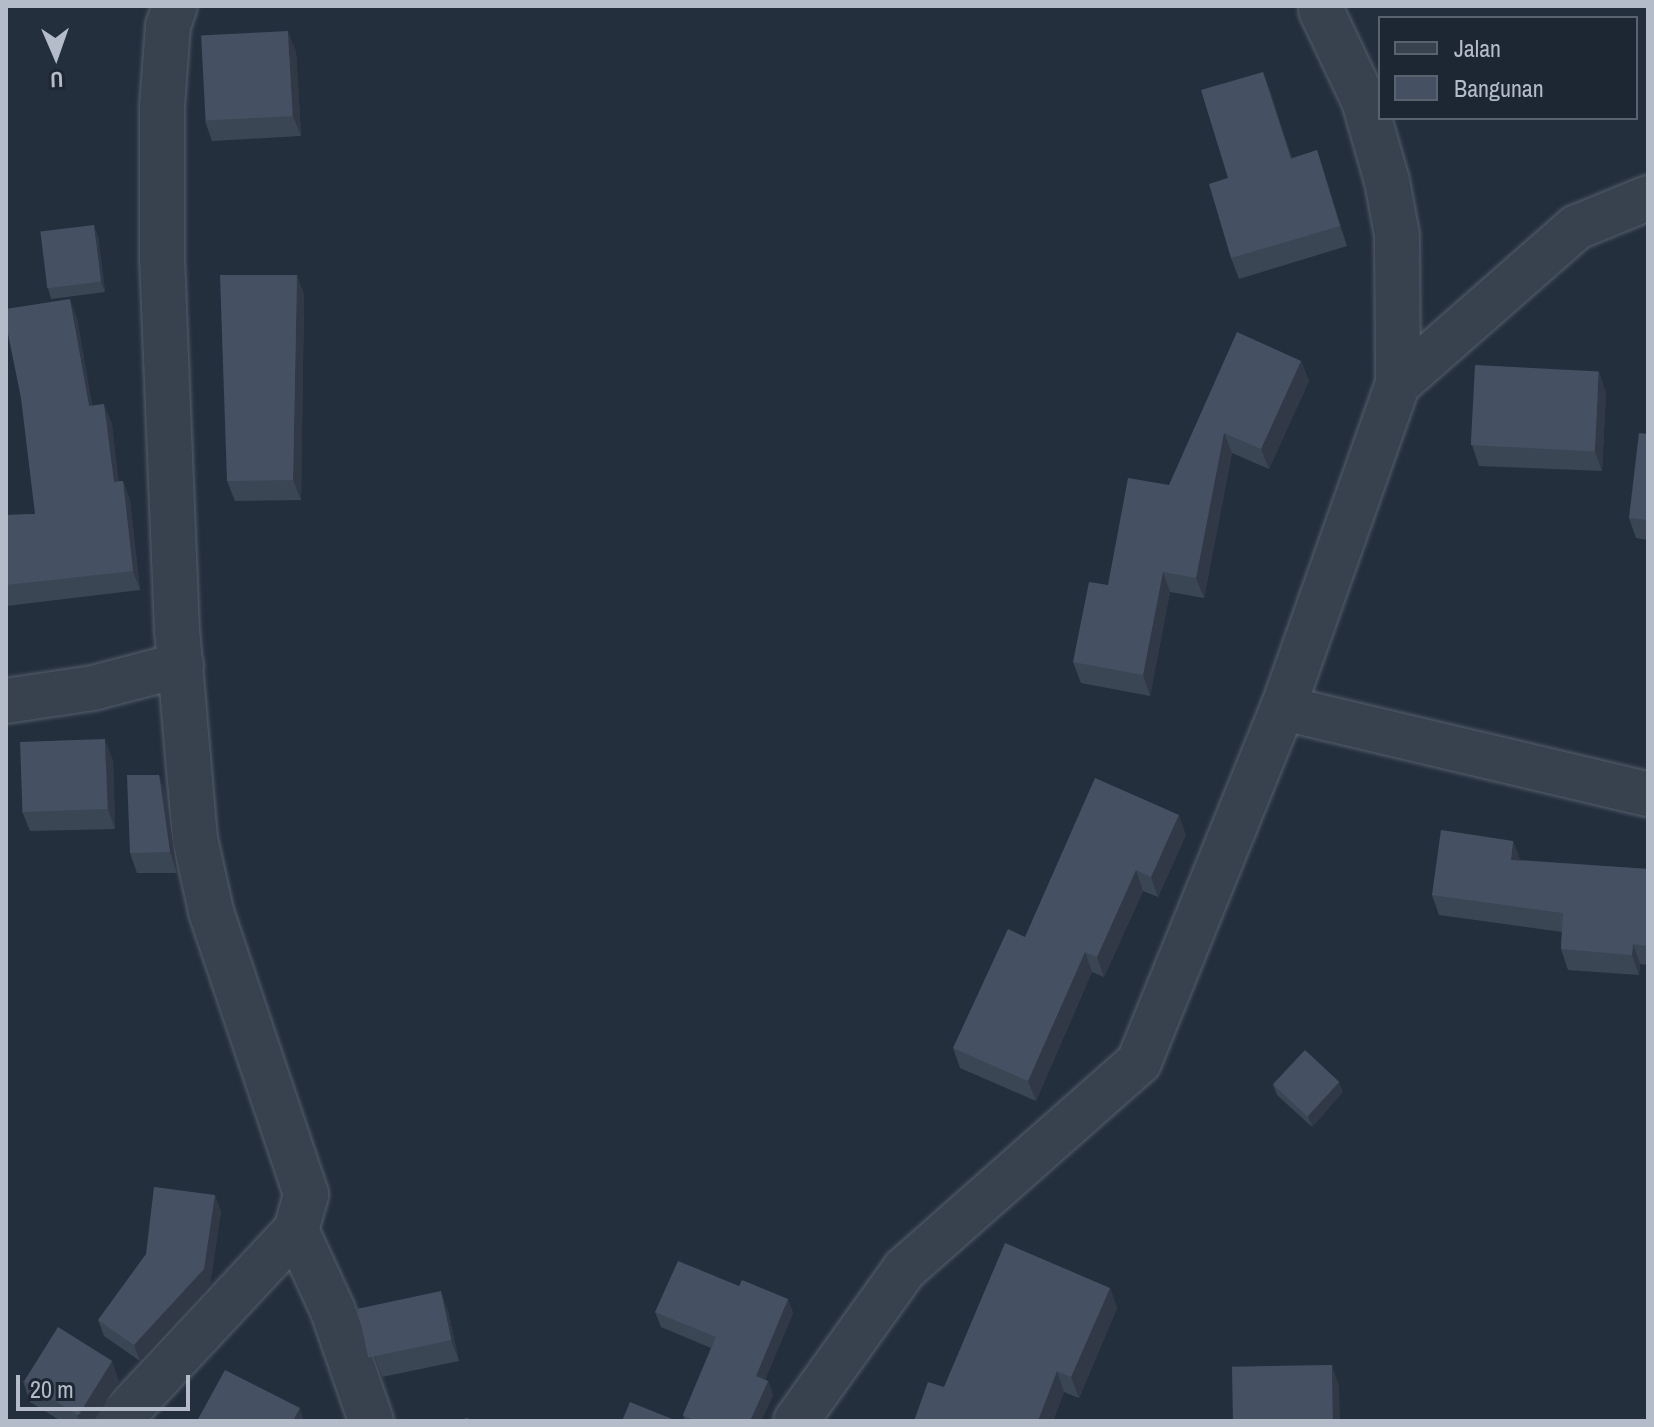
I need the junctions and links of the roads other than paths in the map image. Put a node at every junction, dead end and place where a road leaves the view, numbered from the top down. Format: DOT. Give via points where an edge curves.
graph roads {
  1 [pos="175,6"];
  2 [pos="1321,10"];
  3 [pos="1648,198"];
  4 [pos="1398,384"];
  5 [pos="181,665"];
  6 [pos="6,701"];
  7 [pos="1283,708"];
  8 [pos="1648,794"];
  9 [pos="296,1230"];
  10 [pos="118,1421"];
  11 [pos="371,1421"];
  12 [pos="796,1421"];
  1 -- 5 [label="street" via="168,26 162,107 162,258"];
  2 -- 4 [label="street" via="1364,101 1387,181 1397,235"];
  3 -- 4 [label="street" via="1577,227"];
  4 -- 7 [label="street"];
  5 -- 6 [label="street" via="93,688"];
  5 -- 9 [label="street" via="195,839 211,911 302,1173 305,1212"];
  7 -- 8 [label="street"];
  7 -- 12 [label="street" via="1139,1062 905,1269"];
  9 -- 10 [label="street"];
  9 -- 11 [label="street" via="333,1311"];
}
